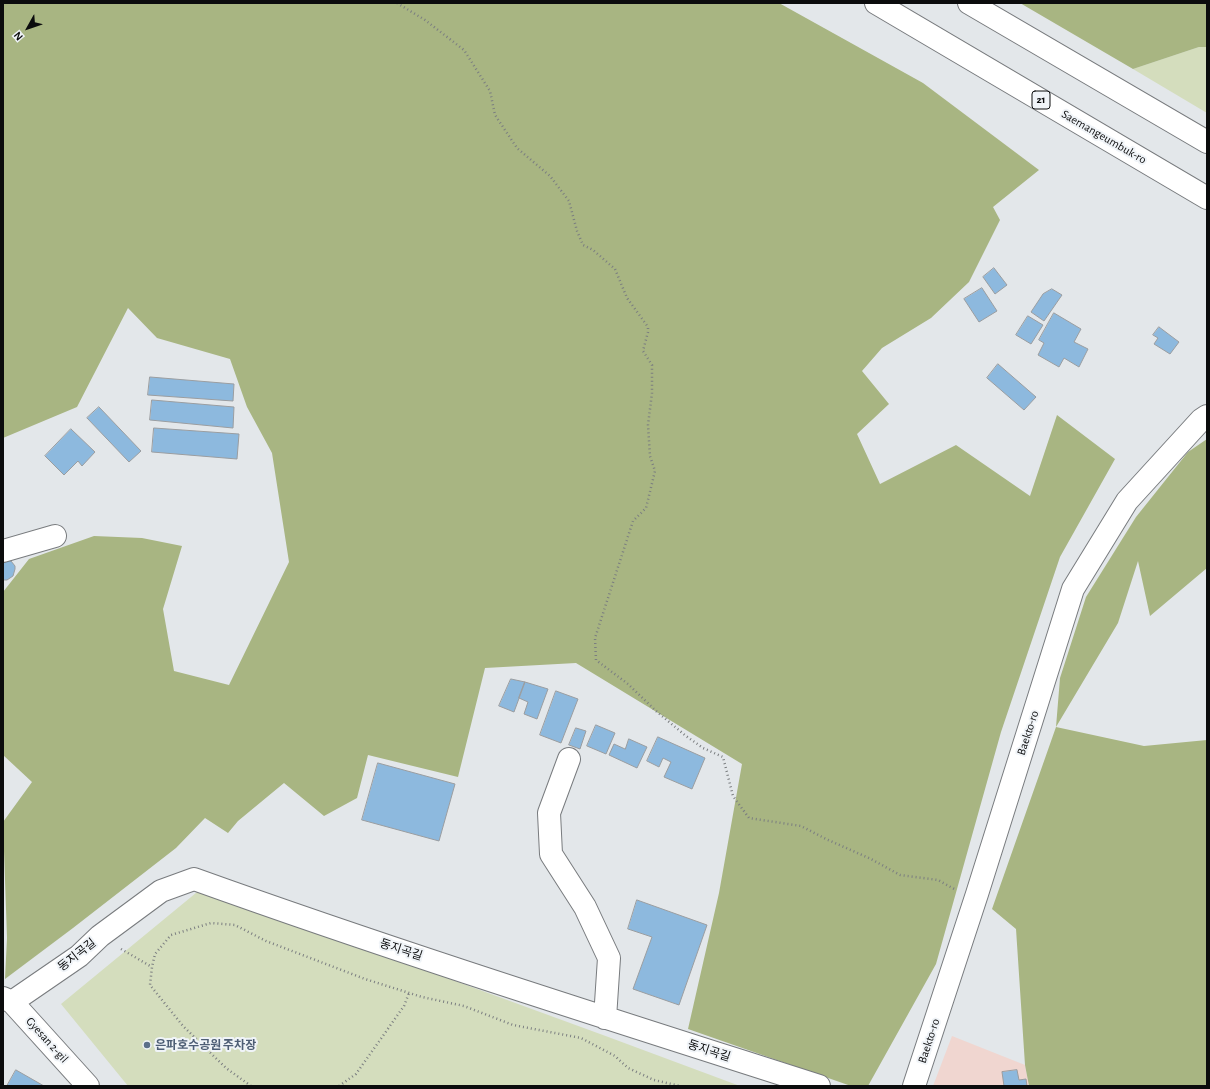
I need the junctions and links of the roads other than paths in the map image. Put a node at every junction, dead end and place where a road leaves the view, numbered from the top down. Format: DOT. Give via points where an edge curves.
graph roads {
  1 [pos="876,3"];
  2 [pos="969,3"];
  3 [pos="1207,142"];
  4 [pos="1207,198"];
  5 [pos="1207,416"];
  6 [pos="55,536"];
  7 [pos="3,551"];
  8 [pos="570,759"];
  9 [pos="8,1000"];
  10 [pos="606,1018"];
  11 [pos="88,1086"];
  12 [pos="819,1086"];
  13 [pos="916,1086"];
  1 -- 4 [label="main road, Saemangeumbuk-ro / 21"];
  2 -- 3 [label="main road"];
  5 -- 13 [label="main road, Baekto-ro" via="1127,501 1073,589"];
  6 -- 7 [label="main road"];
  8 -- 10 [label="main road" via="549,813 551,854 585,907 609,958"];
  9 -- 10 [label="main road, 동지곡길" via="79,956 100,936 161,891 194,879"];
  9 -- 11 [label="main road, Gyesan 2-gil"];
  10 -- 12 [label="main road, 동지곡길"];
}
